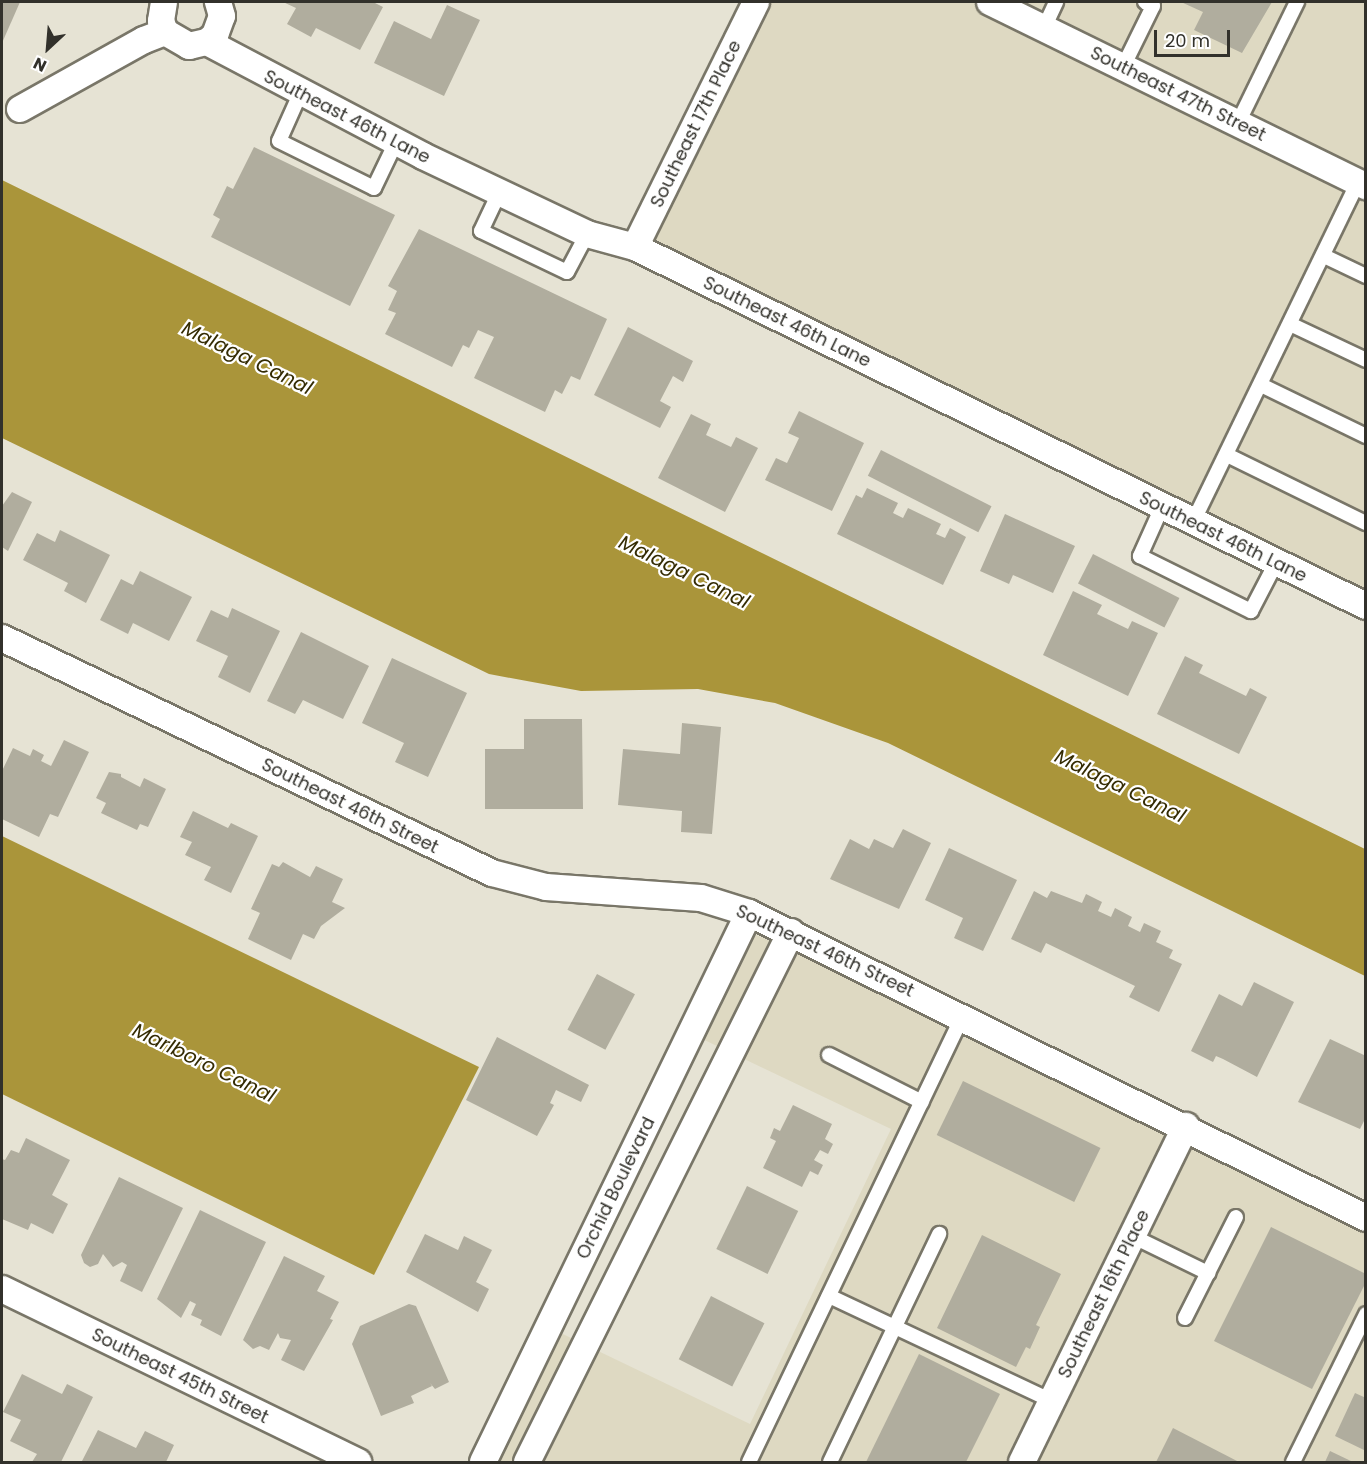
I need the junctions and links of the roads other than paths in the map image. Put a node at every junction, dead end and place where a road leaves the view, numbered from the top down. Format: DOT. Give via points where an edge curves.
graph roads {
  1 [pos="164,2"];
  2 [pos="756,2"];
  3 [pos="990,2"];
  4 [pos="1056,2"];
  5 [pos="1145,2"];
  6 [pos="1297,2"];
  7 [pos="222,3"];
  8 [pos="1044,28"];
  9 [pos="165,32"];
  10 [pos="207,42"];
  11 [pos="1123,67"];
  12 [pos="300,94"];
  13 [pos="20,109"];
  14 [pos="1238,123"];
  15 [pos="396,142"];
  16 [pos="1362,184"];
  17 [pos="499,193"];
  18 [pos="587,234"];
  19 [pos="635,247"];
  20 [pos="1324,256"];
  21 [pos="1365,276"];
  22 [pos="1290,324"];
  23 [pos="1365,360"];
  24 [pos="1261,385"];
  25 [pos="1365,436"];
  26 [pos="1227,455"];
  27 [pos="1162,507"];
  28 [pos="1193,522"];
  29 [pos="1365,523"];
  30 [pos="1275,562"];
  31 [pos="1365,606"];
  32 [pos="2,638"];
  33 [pos="748,913"];
  34 [pos="791,932"];
  35 [pos="963,1016"];
  36 [pos="830,1055"];
  37 [pos="922,1102"];
  38 [pos="1186,1126"];
  39 [pos="1236,1218"];
  40 [pos="1365,1218"];
  41 [pos="939,1234"];
  42 [pos="1132,1236"];
  43 [pos="1208,1274"];
  44 [pos="2,1289"];
  45 [pos="829,1296"];
  46 [pos="1365,1314"];
  47 [pos="1185,1318"];
  48 [pos="895,1327"];
  49 [pos="1052,1401"];
  50 [pos="358,1462"];
  51 [pos="483,1462"];
  52 [pos="527,1462"];
  53 [pos="749,1462"];
  54 [pos="830,1462"];
  55 [pos="1022,1462"];
  56 [pos="1293,1462"];
  1 -- 9 [label="street" via="161,21"];
  2 -- 19 [label="street, Southeast 17th Place"];
  3 -- 8 [label="street, Southeast 47th Street"];
  4 -- 8 [label="lane"];
  5 -- 11 [label="lane" via="1153,6"];
  6 -- 14 [label="lane"];
  7 -- 10 [label="street" via="220,26"];
  8 -- 11 [label="street, Southeast 47th Street"];
  9 -- 10 [label="street, Southeast 46th Lane" via="189,46"];
  9 -- 13 [label="street" via="144,39"];
  10 -- 12 [label="street, Southeast 46th Lane"];
  11 -- 14 [label="street, Southeast 47th Street"];
  12 -- 15 [label="street, Southeast 46th Lane"];
  12 -- 15 [label="lane" via="279,141 374,188"];
  14 -- 16 [label="street, Southeast 47th Street"];
  15 -- 17 [label="street, Southeast 46th Lane"];
  16 -- 20 [label="lane"];
  17 -- 18 [label="street, Southeast 46th Lane"];
  17 -- 18 [label="lane" via="481,231 567,272"];
  18 -- 19 [label="street, Southeast 46th Lane"];
  19 -- 27 [label="street, Southeast 46th Lane"];
  20 -- 21 [label="lane"];
  20 -- 22 [label="lane"];
  22 -- 23 [label="lane"];
  22 -- 24 [label="lane"];
  24 -- 25 [label="lane"];
  24 -- 26 [label="lane"];
  26 -- 28 [label="lane"];
  26 -- 29 [label="lane"];
  27 -- 28 [label="street, Southeast 46th Lane"];
  27 -- 30 [label="lane" via="1140,556 1251,611"];
  28 -- 30 [label="street, Southeast 46th Lane"];
  30 -- 31 [label="street, Southeast 46th Lane"];
  32 -- 33 [label="street, Southeast 46th Street" via="492,873 546,887 700,898"];
  33 -- 34 [label="street, Southeast 46th Street"];
  33 -- 51 [label="street, Orchid Boulevard"];
  34 -- 35 [label="street, Southeast 46th Street"];
  34 -- 52 [label="street"];
  35 -- 37 [label="lane"];
  35 -- 38 [label="street, Southeast 46th Street"];
  36 -- 37 [label="lane"];
  37 -- 45 [label="lane"];
  38 -- 40 [label="street, Southeast 46th Street"];
  38 -- 42 [label="street, Southeast 16th Place"];
  39 -- 43 [label="lane"];
  41 -- 48 [label="lane"];
  42 -- 43 [label="lane"];
  42 -- 49 [label="street, Southeast 16th Place"];
  43 -- 47 [label="lane"];
  44 -- 50 [label="street, Southeast 45th Street"];
  45 -- 48 [label="lane"];
  45 -- 53 [label="lane"];
  46 -- 56 [label="lane"];
  48 -- 49 [label="lane"];
  48 -- 54 [label="lane"];
  49 -- 55 [label="street, Southeast 16th Place"];
}
